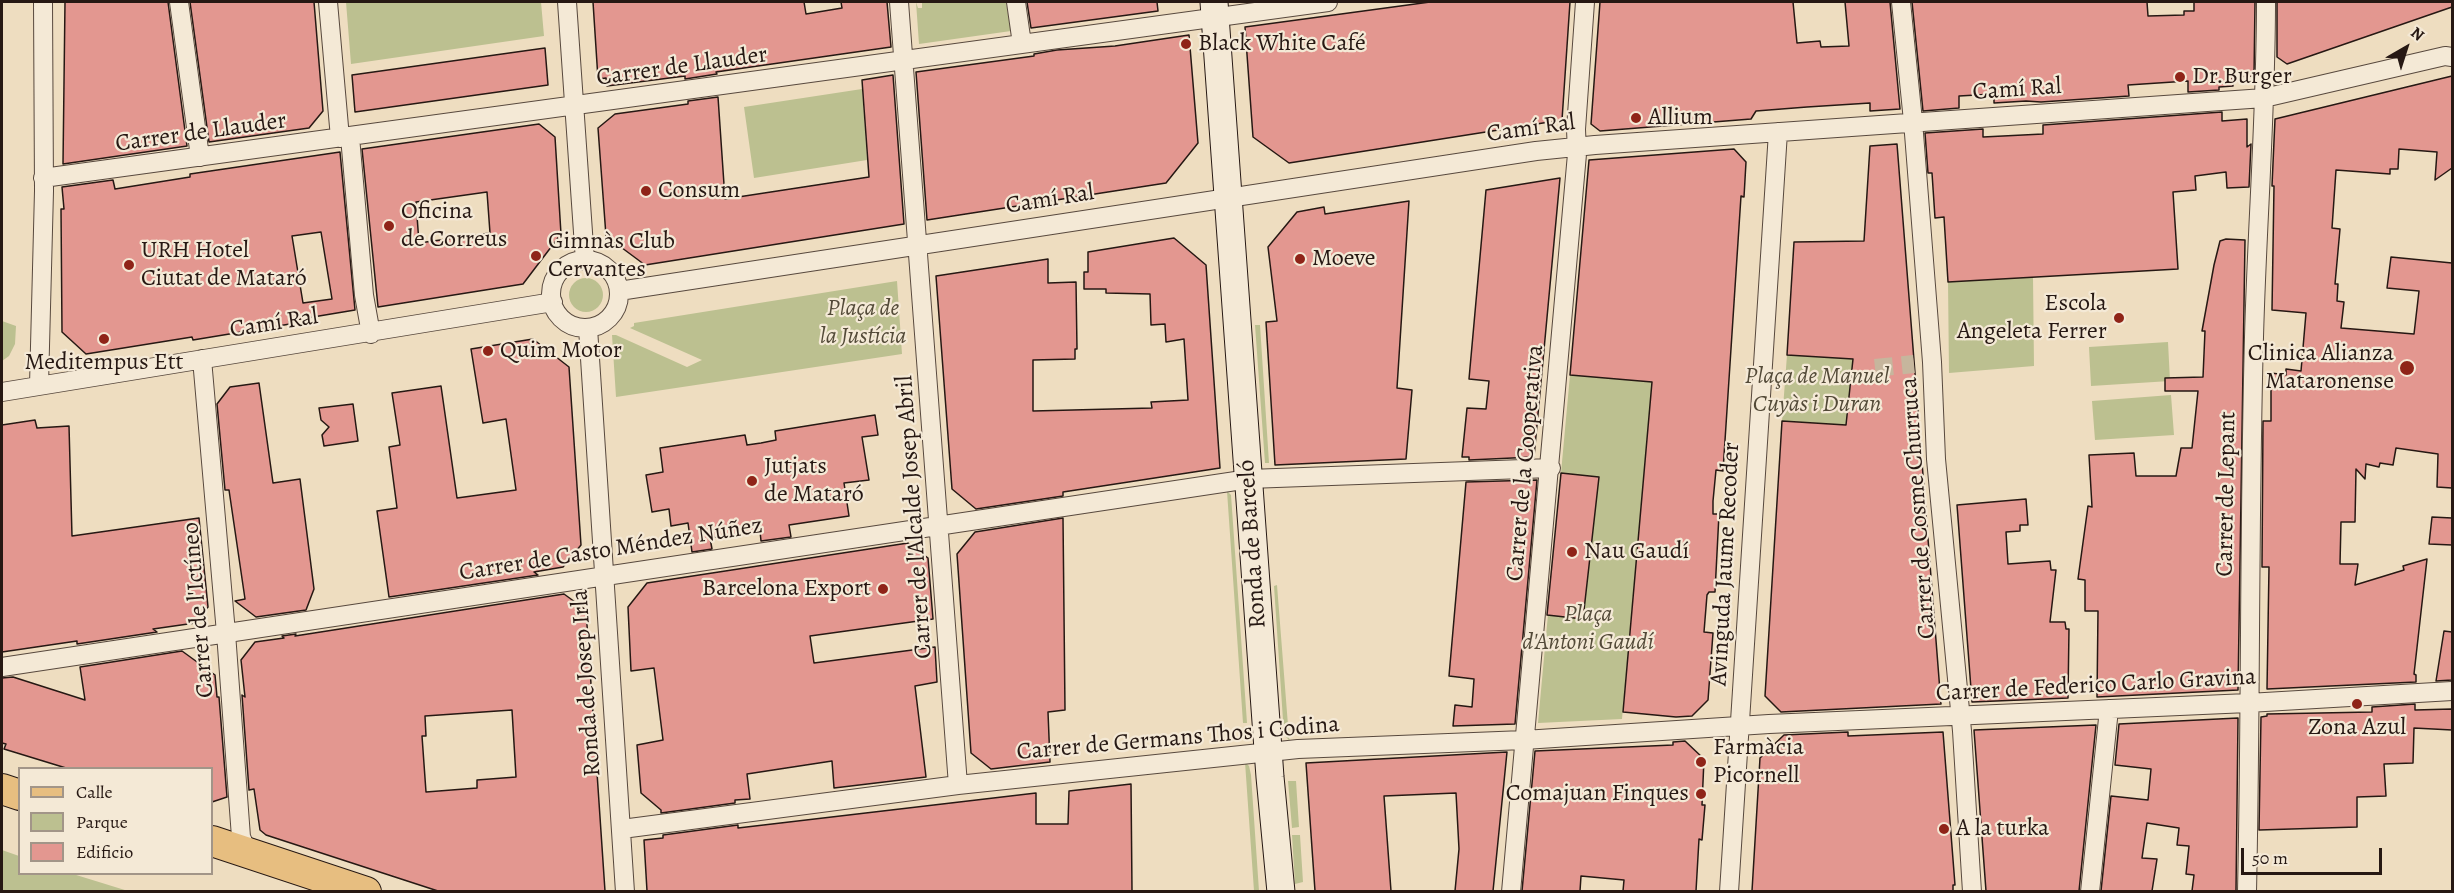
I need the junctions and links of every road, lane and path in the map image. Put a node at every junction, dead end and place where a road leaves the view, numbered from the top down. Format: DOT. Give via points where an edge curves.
graph roads {
  1 [pos="43,2"];
  2 [pos="179,2"];
  3 [pos="328,2"];
  4 [pos="567,2"];
  5 [pos="900,2"];
  6 [pos="1016,2"];
  7 [pos="1328,2"];
  8 [pos="1585,2"];
  9 [pos="1901,2"];
  10 [pos="2266,2"];
  11 [pos="1215,10"];
  12 [pos="1022,44"];
  13 [pos="2452,57"];
  14 [pos="904,61"];
  15 [pos="2264,98"];
  16 [pos="574,105"];
  17 [pos="1913,122"];
  18 [pos="1778,132"];
  19 [pos="345,138"];
  20 [pos="1577,146"];
  21 [pos="200,157"];
  22 [pos="44,178"];
  23 [pos="1228,197"];
  24 [pos="918,246"];
  25 [pos="585,261"];
  26 [pos="619,291"];
  27 [pos="553,302"];
  28 [pos="588,328"];
  29 [pos="371,334"];
  30 [pos="202,359"];
  31 [pos="39,386"];
  32 [pos="2,392"];
  33 [pos="1551,468"];
  34 [pos="1248,478"];
  35 [pos="940,525"];
  36 [pos="603,576"];
  37 [pos="226,633"];
  38 [pos="2,667"];
  39 [pos="2452,691"];
  40 [pos="2248,703"];
  41 [pos="2109,709"];
  42 [pos="1961,716"];
  43 [pos="1741,726"];
  44 [pos="1524,740"];
  45 [pos="1268,751"];
  46 [pos="2,772"];
  47 [pos="18,776"];
  48 [pos="958,785"];
  49 [pos="2,789"];
  50 [pos="18,794"];
  51 [pos="622,829"];
  52 [pos="213,841"];
  53 [pos="252,854"];
  54 [pos="213,859"];
  55 [pos="310,891"];
  56 [pos="366,891"];
  57 [pos="625,891"];
  58 [pos="1281,891"];
  59 [pos="1511,891"];
  60 [pos="1729,891"];
  61 [pos="1972,891"];
  62 [pos="2090,891"];
  63 [pos="2247,891"];
  1 -- 22 [label="street"];
  2 -- 21 [label="street"];
  3 -- 19 [label="street"];
  4 -- 16 [label="street"];
  5 -- 14 [label="street, Carrer de l'Alcalde Josep Abril"];
  6 -- 12 [label="street"];
  7 -- 11 [label="street, Carrer de Llauder"];
  8 -- 20 [label="street, Carrer de la Cooperativa"];
  9 -- 17 [label="street, Carrer de Cosme Churruca"];
  10 -- 15 [label="street, Carrer de Lepant"];
  11 -- 12 [label="street, Carrer de Llauder"];
  11 -- 23 [label="street, Ronda de Barceló"];
  12 -- 14 [label="street, Carrer de Llauder"];
  13 -- 15 [label="street, Camí Ral"];
  14 -- 16 [label="street, Carrer de Llauder"];
  14 -- 24 [label="street, Carrer de l'Alcalde Josep Abril"];
  15 -- 17 [label="street, Camí Ral"];
  15 -- 40 [label="street, Carrer de Lepant" via="2254,337"];
  16 -- 19 [label="street, Carrer de Llauder"];
  16 -- 25 [label="street"];
  17 -- 18 [label="street, Camí Ral"];
  17 -- 42 [label="street, Carrer de Cosme Churruca" via="1923,363"];
  18 -- 20 [label="street, Camí Ral"];
  18 -- 43 [label="street, Avinguda Jaume Recoder"];
  19 -- 21 [label="street, Carrer de Llauder"];
  19 -- 29 [label="street"];
  20 -- 23 [label="street, Camí Ral"];
  20 -- 33 [label="street, Carrer de la Cooperativa"];
  21 -- 22 [label="street, Carrer de Llauder"];
  22 -- 31 [label="street"];
  23 -- 24 [label="street, Camí Ral"];
  23 -- 34 [label="street, Ronda de Barceló"];
  24 -- 26 [label="street, Camí Ral"];
  24 -- 35 [label="street, Carrer de l'Alcalde Josep Abril"];
  25 -- 26 [label="street" via="610,272"];
  25 -- 27 [label="street" via="571,264 559,273 553,286"];
  26 -- 28 [label="street" via="611,316"];
  27 -- 28 [label="street" via="566,322"];
  27 -- 29 [label="street, Camí Ral"];
  28 -- 36 [label="street, Ronda de Josep Irla"];
  29 -- 30 [label="street, Camí Ral"];
  30 -- 31 [label="street, Camí Ral"];
  30 -- 37 [label="street, Carrer de l'Ictíneo"];
  31 -- 32 [label="street, Camí Ral"];
  33 -- 34 [label="street, Carrer de Casto Méndez Núñez"];
  33 -- 44 [label="street, Carrer de la Cooperativa"];
  34 -- 35 [label="street, Carrer de Casto Méndez Núñez"];
  34 -- 45 [label="street, Ronda de Barceló"];
  35 -- 36 [label="street, Carrer de Casto Méndez Núñez"];
  35 -- 48 [label="street, Carrer de l'Alcalde Josep Abril"];
  36 -- 37 [label="street, Carrer de Casto Méndez Núñez"];
  36 -- 51 [label="street, Ronda de Josep Irla"];
  37 -- 38 [label="street, Carrer de Casto Méndez Núñez"];
  37 -- 53 [label="street, Carrer de l'Ictíneo" via="241,837"];
  39 -- 40 [label="street, Carrer de Federico Carlo Gravina"];
  40 -- 41 [label="street, Carrer de Federico Carlo Gravina"];
  40 -- 63 [label="street, Carrer de Lepant"];
  41 -- 42 [label="street, Carrer de Federico Carlo Gravina"];
  41 -- 62 [label="street"];
  42 -- 43 [label="street, Carrer de Federico Carlo Gravina"];
  42 -- 61 [label="street, Carrer de Cosme Churruca"];
  43 -- 44 [label="street, Carrer de Germans Thos i Codina"];
  43 -- 60 [label="street, Avinguda Jaume Recoder"];
  44 -- 45 [label="street, Carrer de Germans Thos i Codina"];
  44 -- 59 [label="street, Carrer de la Cooperativa"];
  45 -- 48 [label="street, Carrer de Germans Thos i Codina"];
  45 -- 58 [label="street, Ronda de Barceló"];
  46 -- 47 [label="main road"];
  48 -- 51 [label="street, Carrer de Germans Thos i Codina"];
  49 -- 50 [label="main road"];
  51 -- 57 [label="street, Ronda de Josep Irla"];
  52 -- 53 [label="main road"];
  53 -- 56 [label="main road"];
  54 -- 55 [label="main road"];
}
